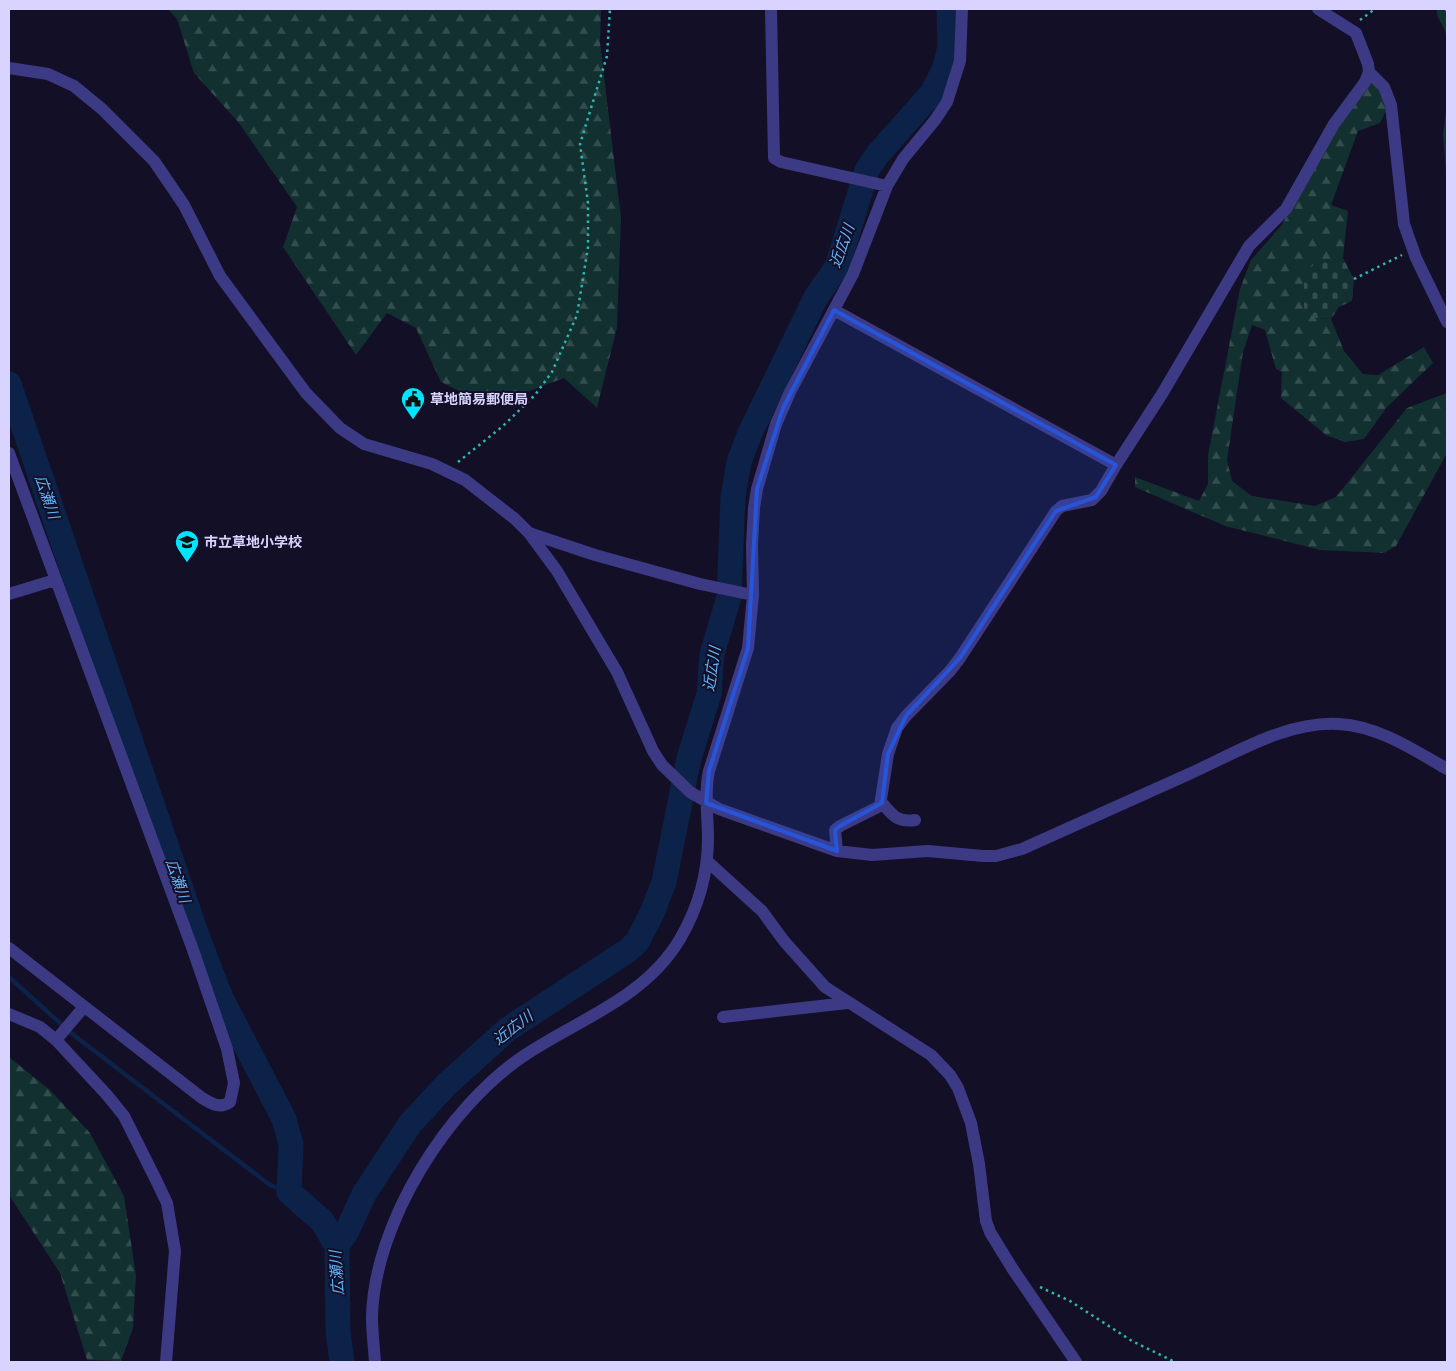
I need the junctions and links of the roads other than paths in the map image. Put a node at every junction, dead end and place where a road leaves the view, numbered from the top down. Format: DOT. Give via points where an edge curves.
graph roads {
  1 [pos="771,9"];
  2 [pos="962,9"];
  3 [pos="1318,9"];
  4 [pos="9,68"];
  5 [pos="1369,72"];
  6 [pos="882,185"];
  7 [pos="834,310"];
  8 [pos="1447,322"];
  9 [pos="9,453"];
  10 [pos="1116,465"];
  11 [pos="529,533"];
  12 [pos="55,580"];
  13 [pos="9,594"];
  14 [pos="753,595"];
  15 [pos="1447,769"];
  16 [pos="706,803"];
  17 [pos="882,803"];
  18 [pos="915,820"];
  19 [pos="837,851"];
  20 [pos="707,861"];
  21 [pos="9,948"];
  22 [pos="847,1002"];
  23 [pos="83,1008"];
  24 [pos="9,1014"];
  25 [pos="723,1016"];
  26 [pos="56,1040"];
  27 [pos="166,1362"];
  28 [pos="376,1362"];
  29 [pos="1076,1362"];
  1 -- 6 [label="street" via="774,158"];
  2 -- 6 [label="street" via="960,62 950,93 935,120"];
  3 -- 5 [label="street" via="1356,33"];
  4 -- 11 [label="street" via="48,74 74,86 154,161 184,205 220,276 324,414 364,444 447,470 486,496"];
  5 -- 8 [label="street" via="1384,88 1391,105 1404,224"];
  5 -- 10 [label="street" via="1334,124 1286,209 1249,246"];
  6 -- 7 [label="street" via="853,274"];
  7 -- 10 [label="street"];
  7 -- 14 [label="street" via="786,400 763,466 752,527"];
  9 -- 12 [label="street"];
  10 -- 17 [label="street" via="1096,497 1087,502 1062,506 1056,511 960,658 897,728 890,747"];
  11 -- 14 [label="street" via="595,555"];
  11 -- 16 [label="street" via="557,570 617,672 647,740 662,765"];
  12 -- 13 [label="street"];
  12 -- 23 [label="street" via="224,1040 234,1083 230,1102 225,1106 210,1103"];
  14 -- 16 [label="street" via="748,648 709,771"];
  15 -- 19 [label="street" via="1384,735 1357,727 1318,724 1285,732 1008,853 982,856 928,851 872,855"];
  16 -- 19 [label="street"];
  16 -- 20 [label="street"];
  17 -- 18 [label="street" via="894,818"];
  17 -- 19 [label="street" via="835,830"];
  20 -- 22 [label="street" via="762,911 825,987"];
  20 -- 28 [label="street" via="691,918 680,940 654,972 623,998 507,1068 470,1103 435,1145 403,1203 383,1254 372,1316"];
  21 -- 23 [label="street"];
  22 -- 25 [label="street"];
  22 -- 29 [label="street" via="931,1055 950,1075 971,1123 986,1221 1021,1281"];
  23 -- 26 [label="street"];
  24 -- 26 [label="street" via="40,1027"];
  26 -- 27 [label="street" via="124,1116 167,1203 175,1259"];
}
